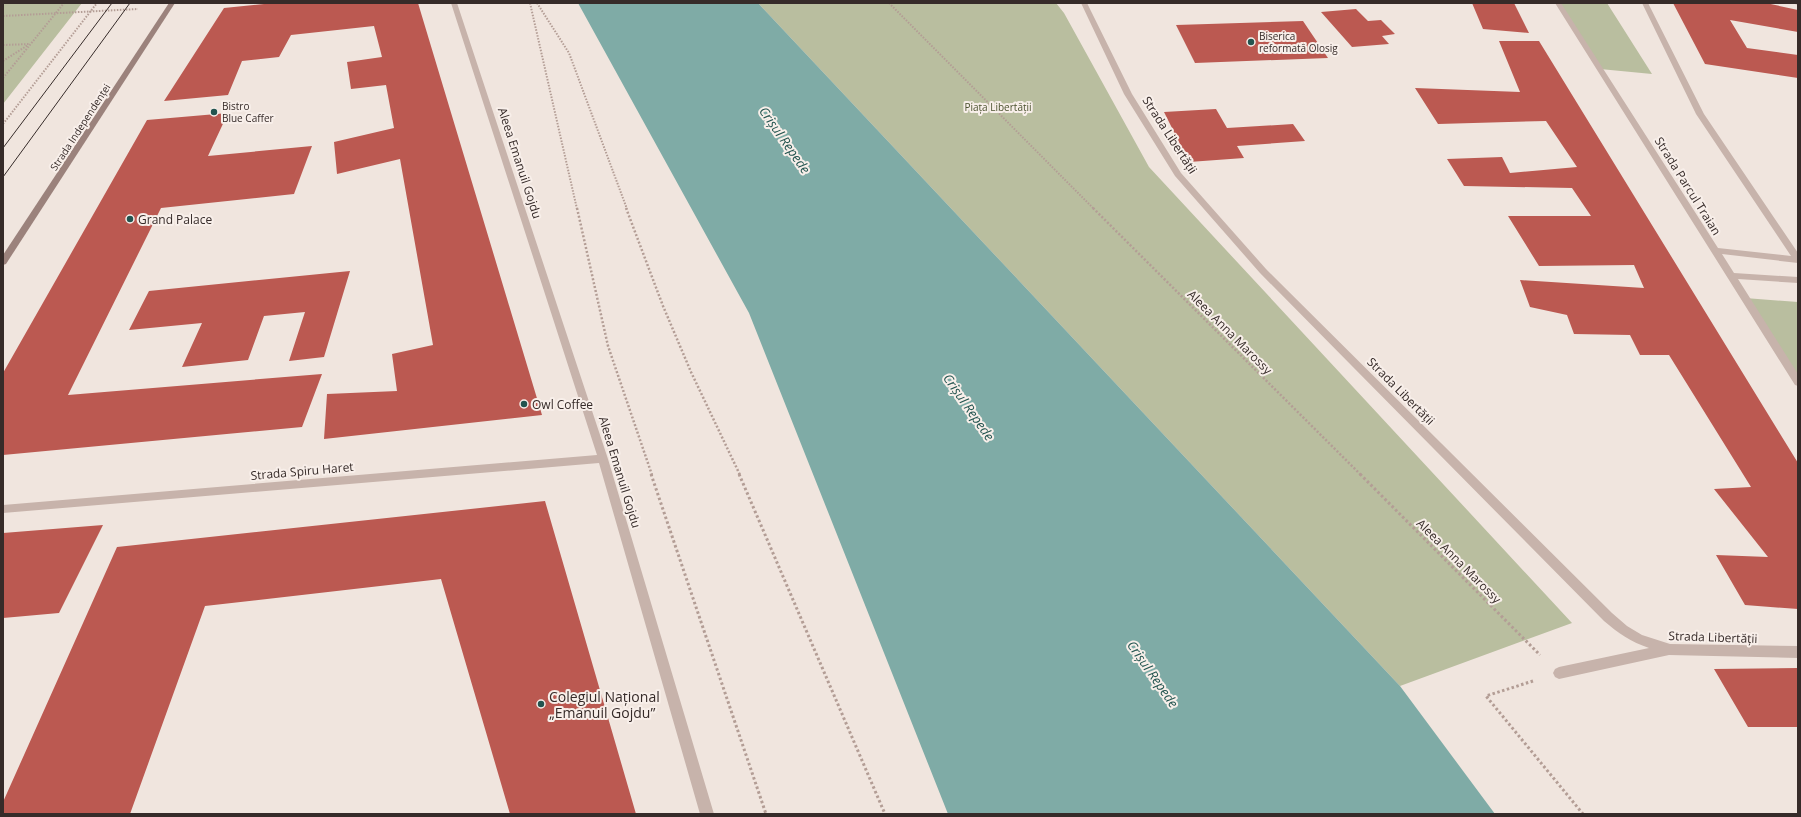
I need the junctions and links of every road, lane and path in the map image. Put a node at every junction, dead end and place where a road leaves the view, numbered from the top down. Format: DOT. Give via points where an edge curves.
graph roads {
  1 [pos="64,3"];
  2 [pos="97,3"];
  3 [pos="172,3"];
  4 [pos="454,3"];
  5 [pos="530,3"];
  6 [pos="537,3"];
  7 [pos="889,3"];
  8 [pos="1084,3"];
  9 [pos="1558,3"];
  10 [pos="1645,3"];
  11 [pos="140,9"];
  12 [pos="90,11"];
  13 [pos="56,13"];
  14 [pos="3,16"];
  15 [pos="30,44"];
  16 [pos="3,45"];
  17 [pos="3,60"];
  18 [pos="3,78"];
  19 [pos="3,124"];
  20 [pos="1715,252"];
  21 [pos="1798,260"];
  22 [pos="3,262"];
  23 [pos="1731,276"];
  24 [pos="1798,280"];
  25 [pos="1798,382"];
  26 [pos="603,459"];
  27 [pos="3,509"];
  28 [pos="1670,650"];
  29 [pos="1798,652"];
  30 [pos="1559,673"];
  31 [pos="707,814"];
  32 [pos="766,814"];
  33 [pos="885,814"];
  34 [pos="1583,814"];
  1 -- 13 [label="path"];
  2 -- 12 [label="path"];
  3 -- 22 [label="street, Strada Independenței"];
  4 -- 26 [label="street, Aleea Emanuil Gojdu"];
  5 -- 32 [label="path" via="608,346"];
  6 -- 33 [label="path" via="569,53 662,306 741,478"];
  7 -- 30 [label="path, Aleea Anna Marossy"];
  8 -- 28 [label="street, Strada Libertății" via="1128,94 1178,174 1263,271 1608,617 1638,639"];
  9 -- 20 [label="street, Strada Parcul Traian"];
  10 -- 21 [label="street" via="1700,114"];
  11 -- 12 [label="path"];
  12 -- 13 [label="path"];
  12 -- 19 [label="path"];
  13 -- 14 [label="path"];
  13 -- 15 [label="path"];
  15 -- 16 [label="path"];
  15 -- 17 [label="path"];
  15 -- 18 [label="path"];
  20 -- 21 [label="street"];
  20 -- 23 [label="street, Strada Parcul Traian"];
  23 -- 24 [label="street"];
  23 -- 25 [label="street, Strada Parcul Traian"];
  26 -- 27 [label="street, Strada Spiru Haret"];
  26 -- 31 [label="street, Aleea Emanuil Gojdu"];
  28 -- 29 [label="street, Strada Libertății"];
  28 -- 30 [label="street"];
  30 -- 34 [label="path" via="1486,696"];
}
